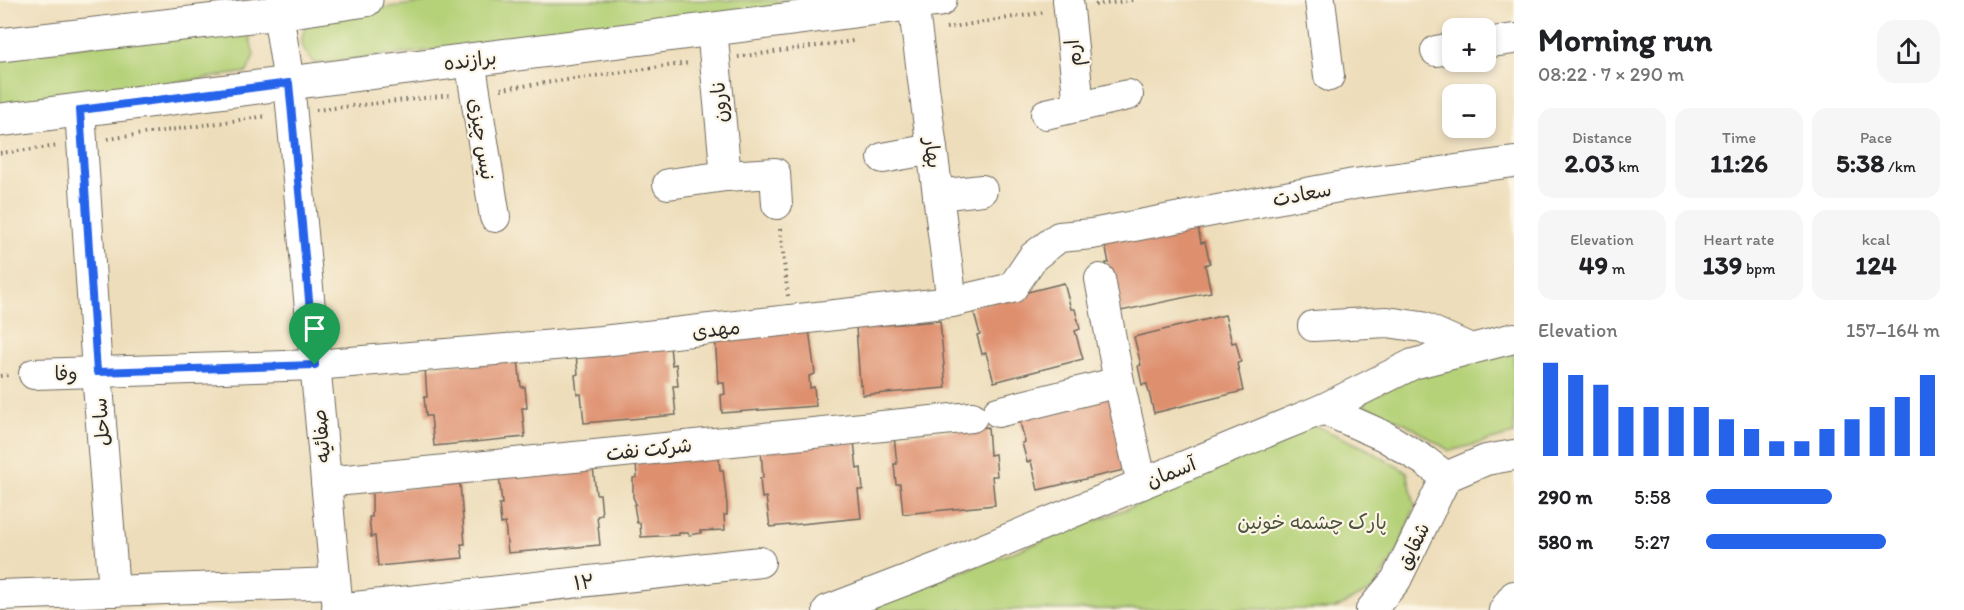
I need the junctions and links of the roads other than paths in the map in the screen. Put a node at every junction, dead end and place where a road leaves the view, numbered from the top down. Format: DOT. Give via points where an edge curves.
graph roads {
  1 [pos="366,0"];
  2 [pos="1320,0"];
  3 [pos="277,4"];
  4 [pos="1068,4"];
  5 [pos="923,12"];
  6 [pos="1514,39"];
  7 [pos="1496,41"];
  8 [pos="714,44"];
  9 [pos="0,45"];
  10 [pos="470,60"];
  11 [pos="1329,76"];
  12 [pos="1128,95"];
  13 [pos="290,98"];
  14 [pos="1079,106"];
  15 [pos="80,110"];
  16 [pos="1046,114"];
  17 [pos="0,120"];
  18 [pos="932,149"];
  19 [pos="883,158"];
  20 [pos="1514,162"];
  21 [pos="726,176"];
  22 [pos="668,184"];
  23 [pos="982,190"];
  24 [pos="938,195"];
  25 [pos="777,204"];
  26 [pos="495,217"];
  27 [pos="1092,234"];
  28 [pos="1100,279"];
  29 [pos="952,302"];
  30 [pos="1313,326"];
  31 [pos="1514,338"];
  32 [pos="1471,349"];
  33 [pos="315,365"];
  34 [pos="97,372"];
  35 [pos="34,374"];
  36 [pos="1119,382"];
  37 [pos="1323,409"];
  38 [pos="1514,455"];
  39 [pos="1446,477"];
  40 [pos="326,482"];
  41 [pos="1142,484"];
  42 [pos="759,562"];
  43 [pos="114,591"];
  44 [pos="0,595"];
  45 [pos="1514,596"];
  46 [pos="337,601"];
  47 [pos="828,610"];
  48 [pos="1371,610"];
  49 [pos="1504,610"];
  1 -- 3 [label="main road"];
  2 -- 11 [label="street"];
  3 -- 9 [label="main road"];
  3 -- 13 [label="street, صفائیه"];
  4 -- 14 [label="street, ارم"];
  5 -- 8 [label="main road, برازنده"];
  5 -- 18 [label="street, بهار"];
  6 -- 7 [label="street"];
  8 -- 10 [label="main road, برازنده"];
  8 -- 21 [label="street, نارون"];
  10 -- 13 [label="main road, برازنده"];
  10 -- 26 [label="street, نیس چیزی"];
  12 -- 14 [label="street"];
  13 -- 15 [label="main road, برازنده"];
  13 -- 33 [label="street, صفائیه"];
  14 -- 16 [label="street"];
  15 -- 17 [label="main road, برازنده"];
  15 -- 34 [label="street, ساحل"];
  18 -- 19 [label="street"];
  18 -- 24 [label="street, بهار"];
  20 -- 27 [label="street, سعادت" via="1354,184"];
  21 -- 22 [label="street"];
  21 -- 25 [label="street" via="775,172"];
  23 -- 24 [label="street"];
  24 -- 29 [label="street, بهار"];
  27 -- 29 [label="street, مهدی" via="1059,237 1033,258 1012,288"];
  28 -- 36 [label="street"];
  29 -- 33 [label="street, مهدی" via="602,341"];
  30 -- 32 [label="street" via="1387,322 1422,327"];
  31 -- 32 [label="street, آسمان"];
  32 -- 37 [label="street, آسمان" via="1413,363"];
  33 -- 34 [label="street, وفا"];
  33 -- 40 [label="street, صفائیه"];
  34 -- 35 [label="street, وفا"];
  34 -- 43 [label="street, ساحل"];
  36 -- 40 [label="street, شرکت نفت" via="985,415"];
  36 -- 41 [label="street"];
  37 -- 39 [label="street" via="1384,436"];
  37 -- 41 [label="street, آسمان"];
  38 -- 39 [label="street" via="1486,460"];
  39 -- 48 [label="street, شقایق" via="1396,580"];
  40 -- 46 [label="street, صفائیه"];
  41 -- 47 [label="street, آسمان"];
  42 -- 46 [label="street, ۱۲"];
  43 -- 44 [label="street, ۱۲"];
  43 -- 46 [label="street, ۱۲"];
  45 -- 49 [label="street"];
}
